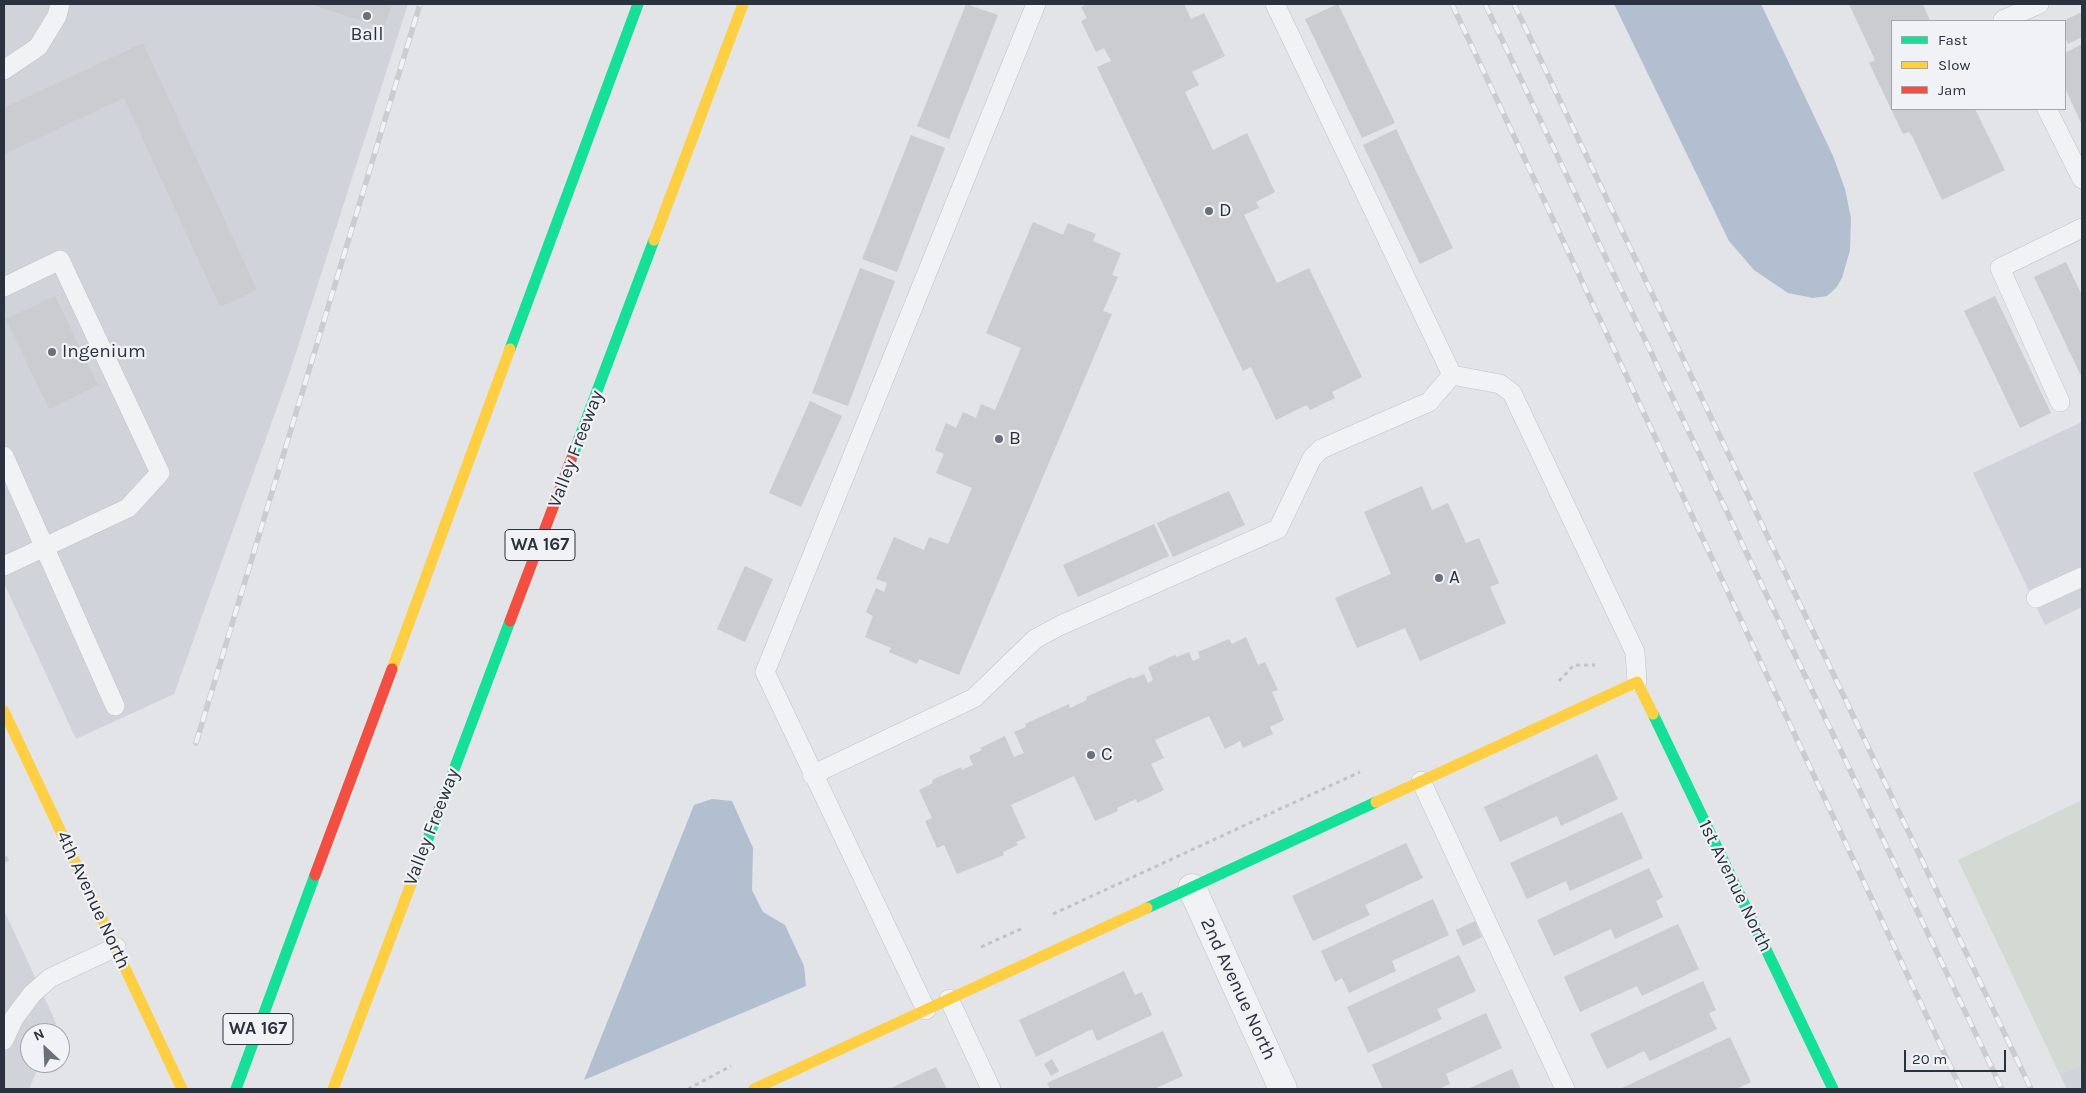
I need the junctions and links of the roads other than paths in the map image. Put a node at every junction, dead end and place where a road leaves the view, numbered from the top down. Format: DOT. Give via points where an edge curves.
graph roads {
  1 [pos="60,4"];
  2 [pos="638,4"];
  3 [pos="743,4"];
  4 [pos="1036,4"];
  5 [pos="1275,4"];
  6 [pos="2039,4"];
  7 [pos="2001,15"];
  8 [pos="4,70"];
  9 [pos="2048,110"];
  10 [pos="2082,179"];
  11 [pos="2082,228"];
  12 [pos="4,286"];
  13 [pos="1452,375"];
  14 [pos="2060,402"];
  15 [pos="4,456"];
  16 [pos="45,548"];
  17 [pos="4,566"];
  18 [pos="2082,577"];
  19 [pos="2036,598"];
  20 [pos="1637,682"];
  21 [pos="116,706"];
  22 [pos="4,711"];
  23 [pos="812,775"];
  24 [pos="1421,781"];
  25 [pos="1192,888"];
  26 [pos="116,947"];
  27 [pos="949,999"];
  28 [pos="926,1010"];
  29 [pos="4,1040"];
  30 [pos="334,1087"];
  31 [pos="182,1089"];
  32 [pos="236,1089"];
  33 [pos="754,1089"];
  34 [pos="991,1089"];
  35 [pos="1284,1089"];
  36 [pos="1565,1089"];
  37 [pos="1833,1089"];
  1 -- 8 [label="lane" via="57,16 38,47"];
  2 -- 32 [label="main road, WA 167"];
  3 -- 30 [label="main road, Valley Freeway / WA 167"];
  4 -- 23 [label="lane" via="765,672"];
  5 -- 13 [label="lane"];
  6 -- 7 [label="lane"];
  9 -- 10 [label="lane"];
  11 -- 14 [label="lane" via="2000,268"];
  12 -- 16 [label="lane" via="60,260 160,473 128,508"];
  13 -- 20 [label="lane" via="1500,384 1512,393 1635,652"];
  13 -- 23 [label="lane" via="1429,402 1321,449 1312,458 1278,529 1059,626 1036,639 974,698"];
  15 -- 16 [label="lane"];
  16 -- 17 [label="lane"];
  16 -- 21 [label="lane"];
  18 -- 19 [label="lane"];
  20 -- 24 [label="main road"];
  20 -- 37 [label="main road, 1st Avenue North"];
  22 -- 26 [label="main road, 4th Avenue North"];
  23 -- 28 [label="lane"];
  24 -- 25 [label="main road"];
  24 -- 36 [label="lane"];
  25 -- 27 [label="main road"];
  25 -- 35 [label="street, 2nd Avenue North"];
  26 -- 29 [label="lane" via="50,978 32,994 14,1018"];
  26 -- 31 [label="main road, 4th Avenue North"];
  27 -- 28 [label="main road"];
  27 -- 34 [label="lane"];
  28 -- 33 [label="main road"];
}
